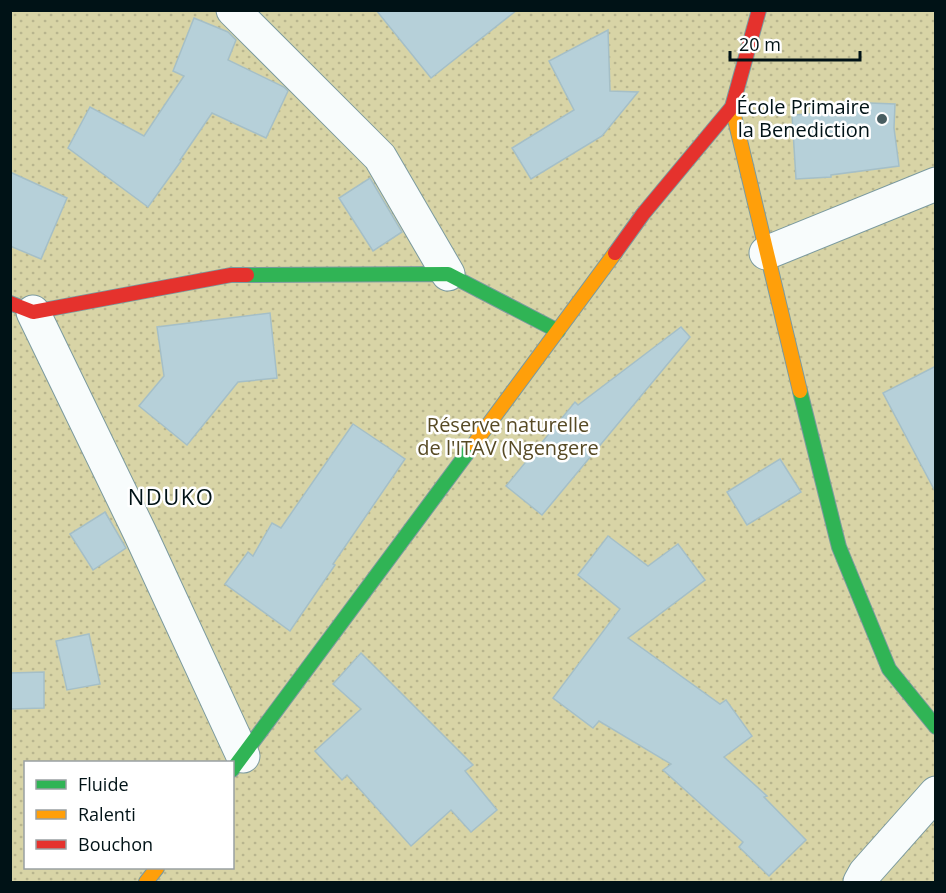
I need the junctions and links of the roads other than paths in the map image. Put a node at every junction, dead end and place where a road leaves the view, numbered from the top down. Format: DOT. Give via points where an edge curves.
graph roads {
  1 [pos="232,10"];
  2 [pos="759,10"];
  3 [pos="732,107"];
  4 [pos="936,184"];
  5 [pos="766,253"];
  6 [pos="448,274"];
  7 [pos="22,308"];
  8 [pos="558,331"];
  9 [pos="936,728"];
  10 [pos="238,763"];
  11 [pos="936,793"];
  12 [pos="156,869"];
  13 [pos="146,882"];
  14 [pos="860,882"];
  1 -- 6 [label="street" via="380,157"];
  2 -- 3 [label="street"];
  3 -- 5 [label="street"];
  3 -- 8 [label="street" via="643,214"];
  4 -- 5 [label="street"];
  5 -- 9 [label="street" via="839,547 889,669"];
  6 -- 7 [label="street" via="231,275"];
  6 -- 8 [label="street"];
  7 -- 10 [label="street" via="140,534"];
  8 -- 10 [label="street"];
  11 -- 14 [label="street"];
  12 -- 13 [label="street"];
}
